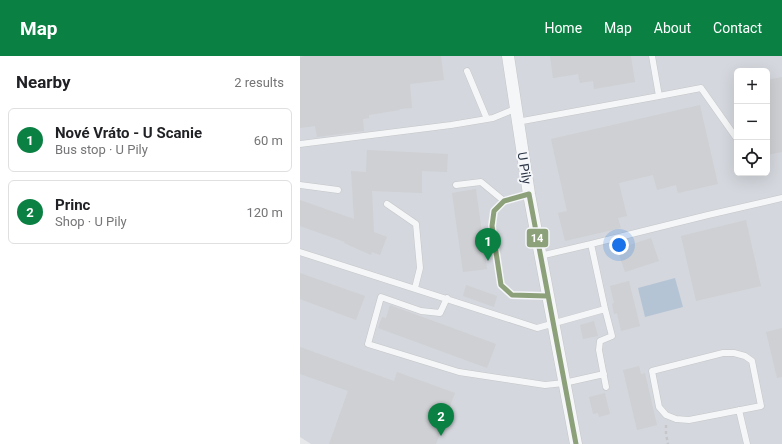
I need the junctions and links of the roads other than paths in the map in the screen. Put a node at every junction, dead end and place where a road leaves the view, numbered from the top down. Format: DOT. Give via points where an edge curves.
graph roads {
  1 [pos="508,56"];
  2 [pos="652,56"];
  3 [pos="467,71"];
  4 [pos="659,96"];
  5 [pos="515,109"];
  6 [pos="487,119"];
  7 [pos="517,122"];
  8 [pos="734,135"];
  9 [pos="300,144"];
  10 [pos="456,184"];
  11 [pos="300,185"];
  12 [pos="338,190"];
  13 [pos="529,194"];
  14 [pos="782,198"];
  15 [pos="504,201"];
  16 [pos="387,204"];
  17 [pos="591,244"];
  18 [pos="300,252"];
  19 [pos="540,256"];
  20 [pos="415,288"];
  21 [pos="547,296"];
  22 [pos="447,298"];
  23 [pos="605,309"];
  24 [pos="553,324"];
  25 [pos="604,374"];
  26 [pos="564,383"];
  27 [pos="606,387"];
  28 [pos="739,410"];
  29 [pos="576,444"];
  30 [pos="747,444"];
  1 -- 5 [label="street, U Pily"];
  2 -- 4 [label="lane"];
  3 -- 6 [label="lane"];
  4 -- 7 [label="lane"];
  4 -- 8 [label="lane" via="701,88"];
  5 -- 6 [label="lane"];
  5 -- 7 [label="street, U Pily"];
  6 -- 9 [label="lane"];
  7 -- 13 [label="street, U Pily"];
  10 -- 15 [label="lane" via="481,182"];
  11 -- 12 [label="lane"];
  13 -- 15 [label="lane"];
  13 -- 19 [label="street, U Pily"];
  14 -- 17 [label="lane"];
  15 -- 21 [label="lane" via="494,211 492,226 501,285 512,295"];
  16 -- 20 [label="lane" via="416,224 420,268"];
  17 -- 19 [label="lane"];
  17 -- 23 [label="lane"];
  18 -- 20 [label="lane"];
  19 -- 21 [label="street, U Pily"];
  20 -- 22 [label="lane"];
  21 -- 24 [label="street, U Pily"];
  22 -- 24 [label="lane" via="537,328"];
  22 -- 26 [label="lane" via="440,313 421,311 382,297 368,344 459,372 545,385"];
  23 -- 24 [label="lane"];
  23 -- 25 [label="lane" via="612,336 600,341 599,350"];
  24 -- 26 [label="street, U Pily"];
  25 -- 26 [label="lane"];
  25 -- 27 [label="lane"];
  26 -- 29 [label="street, U Pily"];
  28 -- 28 [label="lane" via="689,420 666,415 659,407 652,372 723,353 745,356 752,361 761,406"];
  28 -- 30 [label="lane"];
}
